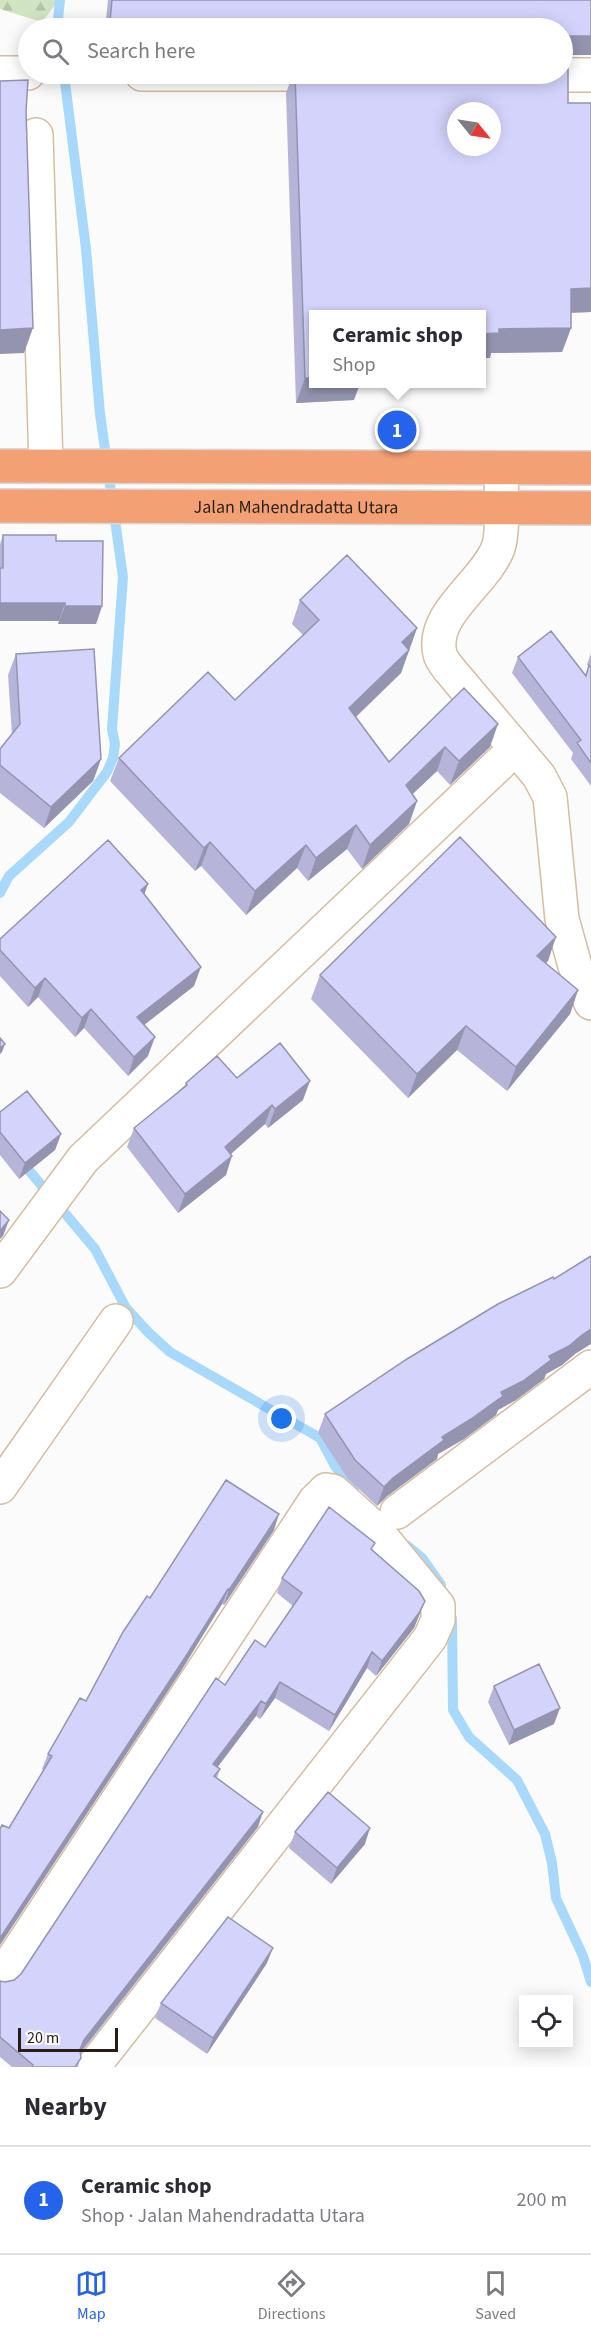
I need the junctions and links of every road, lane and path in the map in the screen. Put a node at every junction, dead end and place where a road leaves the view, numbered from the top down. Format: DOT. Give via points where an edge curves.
graph roads {
  1 [pos="0,73"];
  2 [pos="18,73"];
  3 [pos="573,75"];
  4 [pos="591,75"];
  5 [pos="36,135"];
  6 [pos="0,466"];
  7 [pos="46,466"];
  8 [pos="591,468"];
  9 [pos="501,469"];
  10 [pos="0,506"];
  11 [pos="591,508"];
  12 [pos="501,509"];
  13 [pos="515,749"];
  14 [pos="591,1003"];
  15 [pos="0,1271"];
  16 [pos="116,1321"];
  17 [pos="591,1367"];
  18 [pos="0,1487"];
  19 [pos="398,1512"];
  20 [pos="0,1979"];
  21 [pos="93,2067"];
  1 -- 2 [label="street"];
  3 -- 4 [label="street"];
  5 -- 7 [label="street"];
  6 -- 7 [label="highway"];
  7 -- 9 [label="highway"];
  8 -- 9 [label="highway"];
  9 -- 12 [label="street"];
  10 -- 12 [label="highway, Jalan Mahendradatta Utara"];
  11 -- 12 [label="highway, Jalan Mahendradatta Utara"];
  12 -- 13 [label="street" via="499,546 489,566 445,620 439,636 440,655"];
  13 -- 14 [label="street" via="539,776 550,797 562,919 575,966"];
  13 -- 15 [label="street" via="83,1159"];
  16 -- 18 [label="street"];
  17 -- 19 [label="street"];
  20 -- 21 [label="street" via="315,1501 326,1490 333,1491 375,1528 438,1606 438,1620 430,1638"];
}
